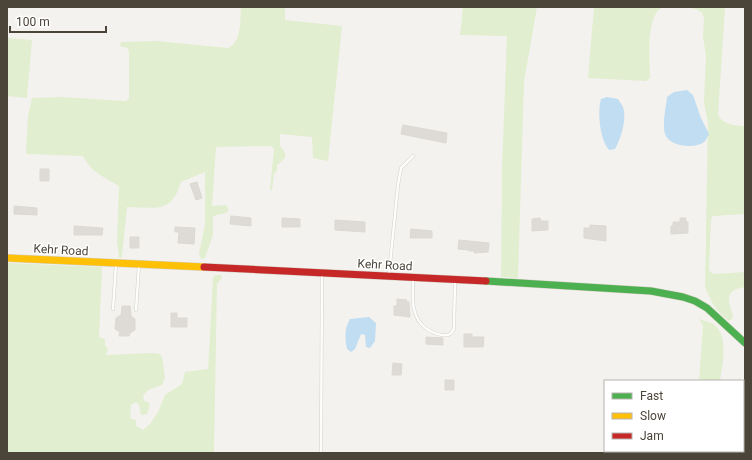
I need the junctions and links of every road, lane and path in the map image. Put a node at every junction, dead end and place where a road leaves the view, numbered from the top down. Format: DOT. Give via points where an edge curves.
graph roads {
  1 [pos="413,156"];
  2 [pos="7,258"];
  3 [pos="116,264"];
  4 [pos="139,265"];
  5 [pos="322,272"];
  6 [pos="389,276"];
  7 [pos="413,278"];
  8 [pos="455,280"];
  9 [pos="113,309"];
  10 [pos="136,310"];
  11 [pos="745,343"];
  12 [pos="321,453"];
  1 -- 6 [label="lane" via="401,168"];
  2 -- 3 [label="street, Kehr Road"];
  3 -- 4 [label="street, Kehr Road"];
  3 -- 9 [label="lane"];
  4 -- 5 [label="street, Kehr Road"];
  4 -- 10 [label="lane"];
  5 -- 6 [label="street, Kehr Road"];
  5 -- 12 [label="lane"];
  6 -- 7 [label="street, Kehr Road"];
  7 -- 8 [label="street, Kehr Road"];
  7 -- 8 [label="lane" via="413,306 418,321 433,334 443,335 449,335 454,328"];
  8 -- 11 [label="street, Kehr Road" via="670,294 700,304 722,320"];
}
